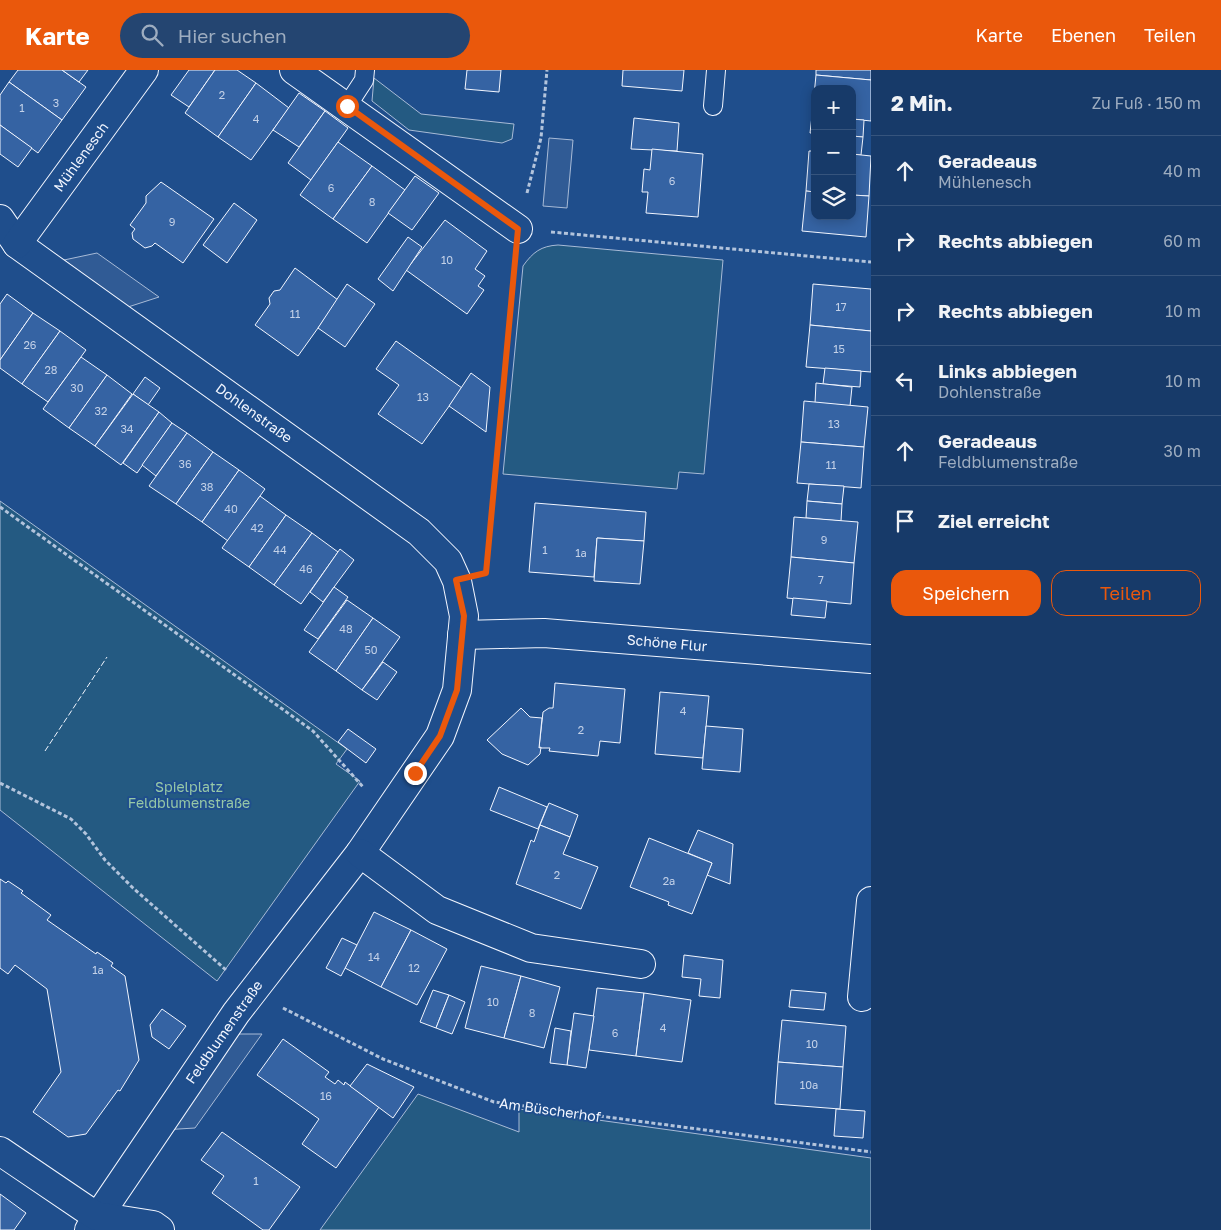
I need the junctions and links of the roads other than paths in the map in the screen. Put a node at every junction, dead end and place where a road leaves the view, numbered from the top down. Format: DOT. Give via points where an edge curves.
graph roads {
  1 [pos="144,70"];
  2 [pos="294,70"];
  3 [pos="365,70"];
  4 [pos="716,70"];
  5 [pos="347,106"];
  6 [pos="713,106"];
  7 [pos="0,219"];
  8 [pos="518,229"];
  9 [pos="17,244"];
  10 [pos="462,635"];
  11 [pos="871,660"];
  12 [pos="360,853"];
  13 [pos="871,901"];
  14 [pos="641,964"];
  15 [pos="862,997"];
  16 [pos="0,1151"];
  17 [pos="92,1223"];
  18 [pos="160,1230"];
  1 -- 9 [label="street, Mühlenesch"];
  2 -- 5 [label="street"];
  3 -- 5 [label="lane" via="364,80"];
  4 -- 6 [label="lane"];
  5 -- 8 [label="street"];
  7 -- 9 [label="street, Dohlenstraße"];
  9 -- 10 [label="street, Dohlenstraße" via="419,532 448,560 464,616"];
  10 -- 11 [label="street, Schöne Flur" via="544,633"];
  10 -- 12 [label="street, Feldblumenstraße" via="457,690 440,736"];
  12 -- 14 [label="street" via="437,910 531,948"];
  12 -- 17 [label="street, Feldblumenstraße" via="251,992"];
  13 -- 15 [label="street"];
  16 -- 17 [label="street"];
  17 -- 18 [label="street" via="153,1225"];
}
